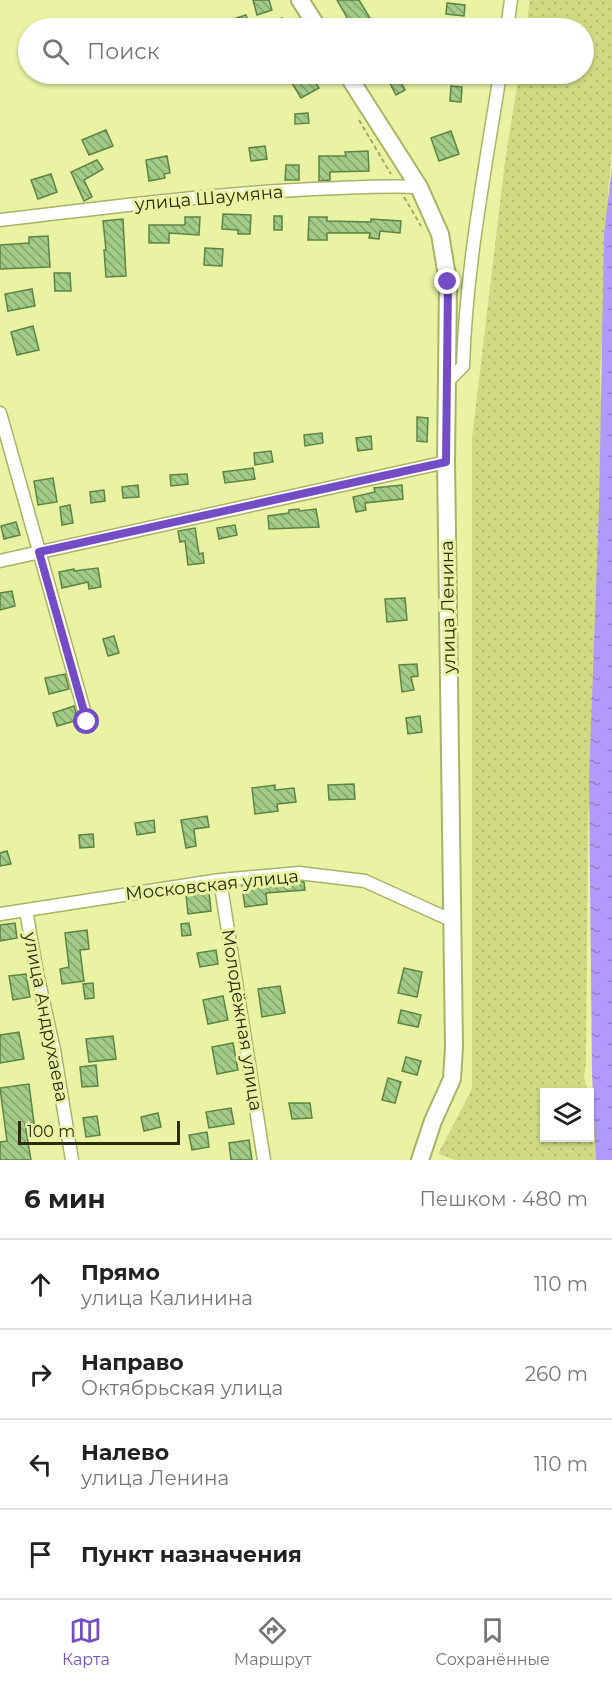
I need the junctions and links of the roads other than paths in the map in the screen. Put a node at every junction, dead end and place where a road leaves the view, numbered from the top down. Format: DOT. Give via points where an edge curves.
graph roads {
  1 [pos="300,0"];
  2 [pos="511,0"];
  3 [pos="312,18"];
  4 [pos="508,18"];
  5 [pos="346,84"];
  6 [pos="498,84"];
  7 [pos="418,187"];
  8 [pos="0,220"];
  9 [pos="448,381"];
  10 [pos="0,413"];
  11 [pos="446,462"];
  12 [pos="39,552"];
  13 [pos="0,561"];
  14 [pos="87,722"];
  15 [pos="220,880"];
  16 [pos="26,910"];
  17 [pos="0,914"];
  18 [pos="453,921"];
  19 [pos="72,1160"];
  20 [pos="264,1160"];
  21 [pos="420,1160"];
  1 -- 3 [label="street"];
  2 -- 4 [label="street"];
  5 -- 7 [label="street, улица Ленина"];
  6 -- 9 [label="street" via="476,224 463,366"];
  7 -- 8 [label="street, улица Шаумяна" via="232,195"];
  7 -- 9 [label="street, улица Ленина" via="440,234 448,282"];
  9 -- 11 [label="street, улица Ленина"];
  10 -- 12 [label="street"];
  11 -- 12 [label="street"];
  11 -- 18 [label="street, улица Ленина"];
  12 -- 13 [label="street"];
  12 -- 14 [label="street"];
  15 -- 16 [label="street, Московская улица"];
  15 -- 18 [label="street, Московская улица" via="299,873 365,880"];
  15 -- 20 [label="street, Молодёжная улица"];
  16 -- 17 [label="street, Московская улица"];
  16 -- 19 [label="street, улица Андрухаева"];
  18 -- 21 [label="street, улица Ленина" via="452,1079"];
}
